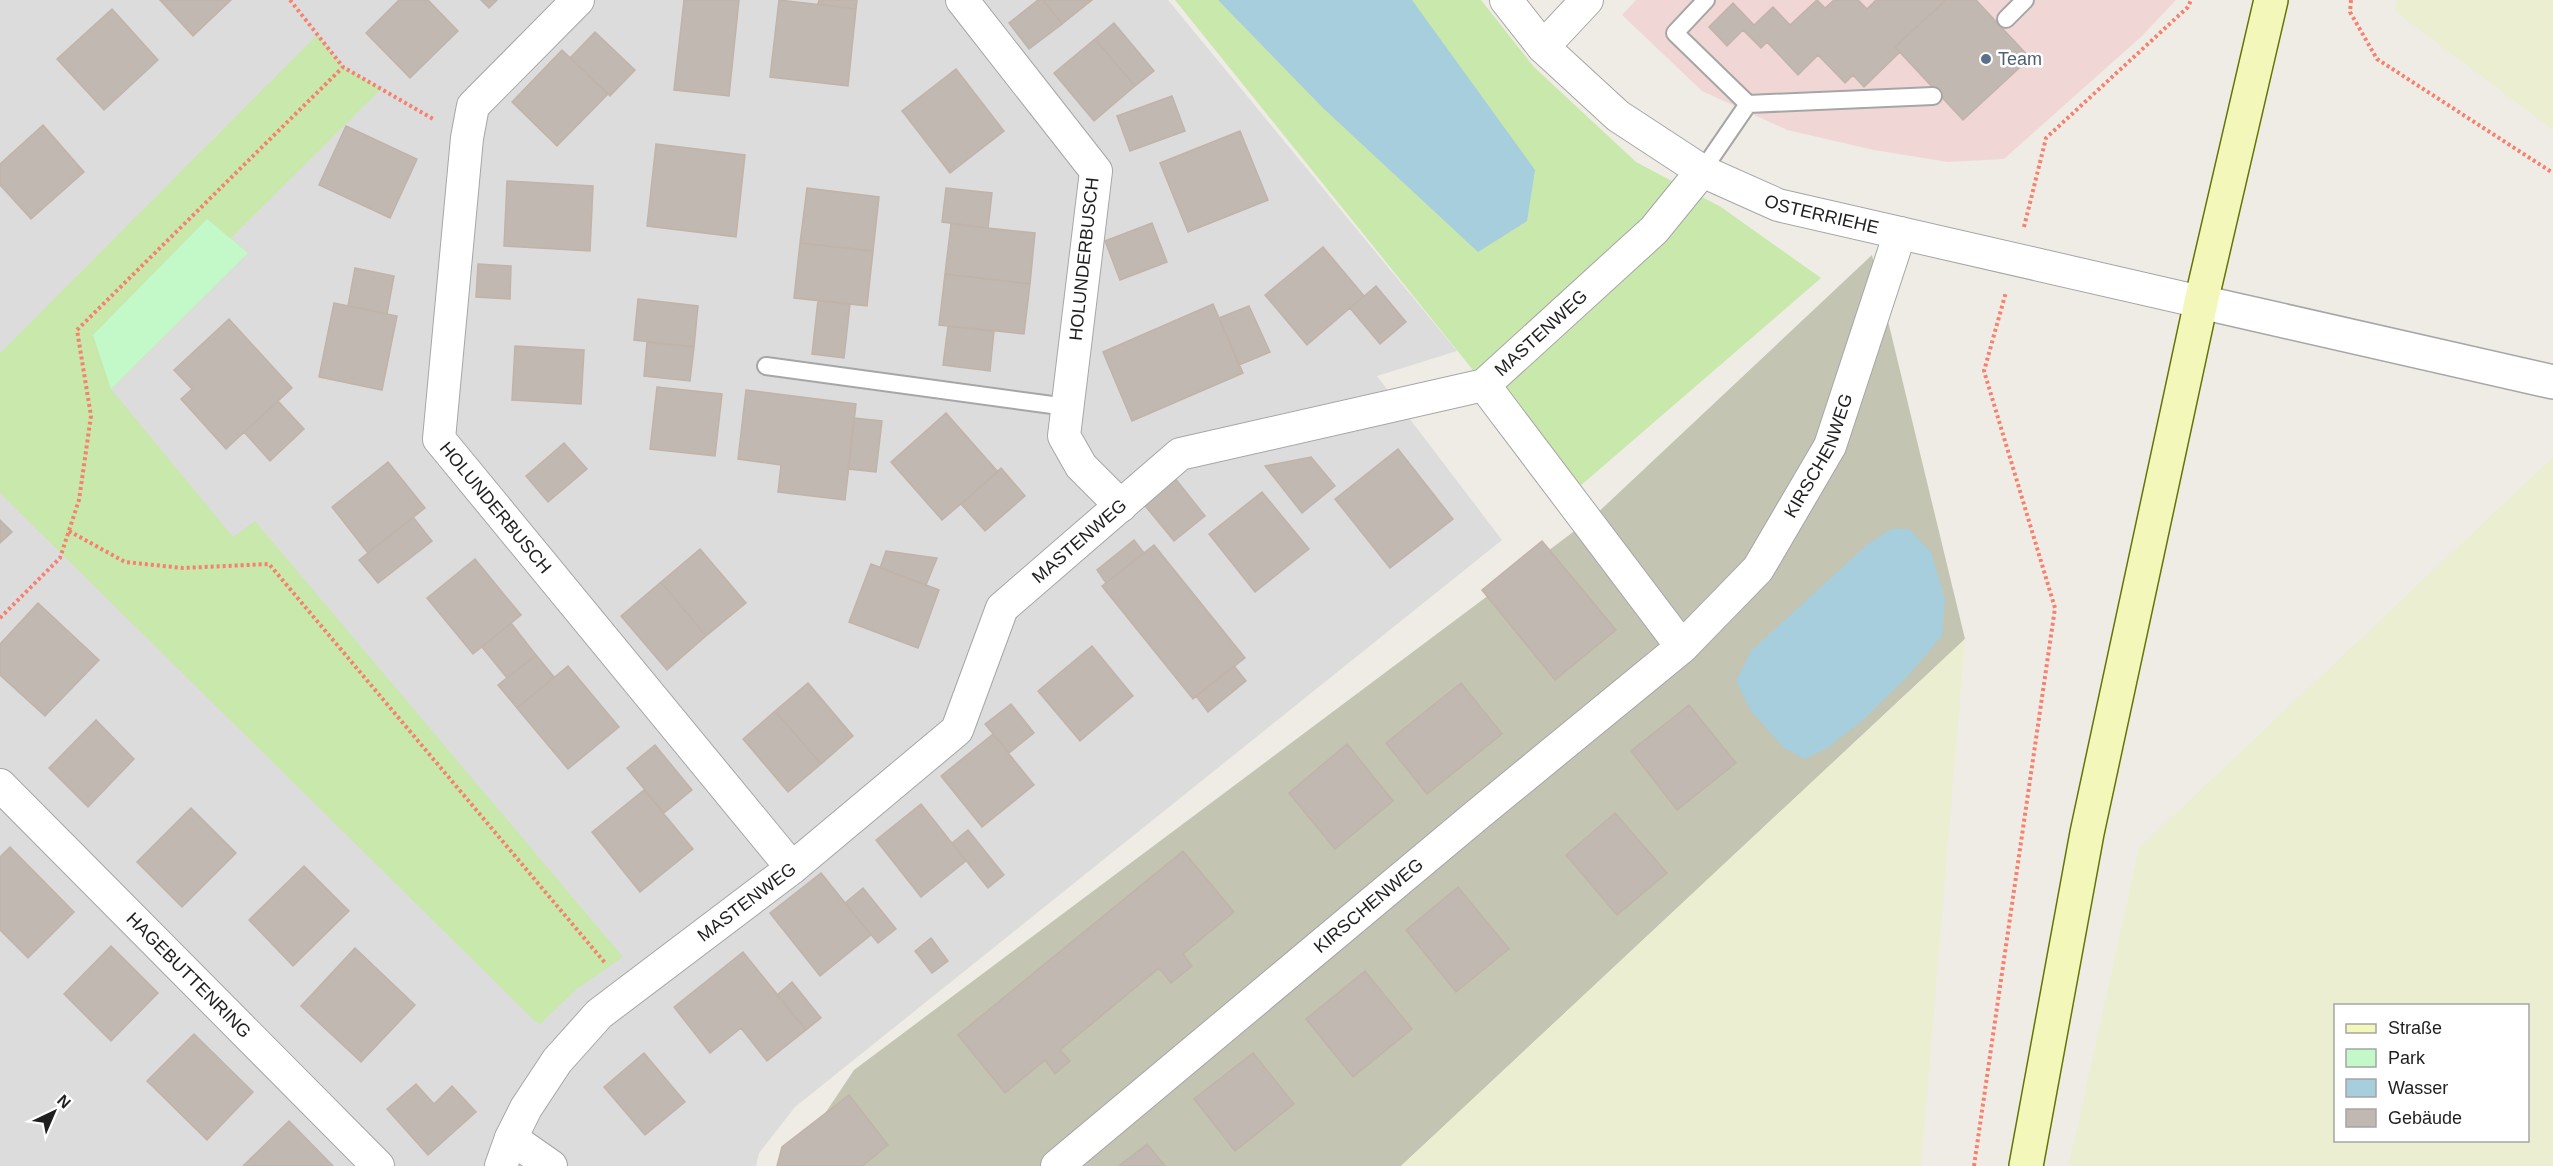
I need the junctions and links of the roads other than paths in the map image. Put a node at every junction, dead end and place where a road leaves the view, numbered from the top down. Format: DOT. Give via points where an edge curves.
graph roads {
  1 [pos="578,0"];
  2 [pos="962,0"];
  3 [pos="1506,0"];
  4 [pos="1587,0"];
  5 [pos="1706,0"];
  6 [pos="2025,0"];
  7 [pos="2271,0"];
  8 [pos="2006,19"];
  9 [pos="1543,47"];
  10 [pos="1933,96"];
  11 [pos="1748,104"];
  12 [pos="1702,171"];
  13 [pos="1900,233"];
  14 [pos="2201,302"];
  15 [pos="766,366"];
  16 [pos="2553,382"];
  17 [pos="1484,385"];
  18 [pos="1067,407"];
  19 [pos="1121,506"];
  20 [pos="1682,647"];
  21 [pos="0,785"];
  22 [pos="792,868"];
  23 [pos="506,1152"];
  24 [pos="378,1166"];
  25 [pos="551,1166"];
  26 [pos="1057,1166"];
  27 [pos="2025,1166"];
  1 -- 22 [label="street, HOLUNDERBUSCH" via="473,106 439,439"];
  2 -- 18 [label="street, HOLUNDERBUSCH" via="1096,171"];
  3 -- 9 [label="street, OSTERRIEHE"];
  4 -- 9 [label="street"];
  5 -- 11 [label="lane" via="1675,33"];
  6 -- 8 [label="lane"];
  7 -- 14 [label="main road"];
  9 -- 12 [label="street, OSTERRIEHE" via="1618,116"];
  10 -- 11 [label="lane"];
  11 -- 12 [label="lane"];
  12 -- 13 [label="street, OSTERRIEHE" via="1778,205"];
  12 -- 17 [label="street, MASTENWEG" via="1654,230"];
  13 -- 14 [label="street, OSTERRIEHE"];
  13 -- 20 [label="street, KIRSCHENWEG" via="1830,446 1758,569"];
  14 -- 16 [label="street"];
  14 -- 27 [label="main road" via="2087,833"];
  15 -- 18 [label="lane"];
  17 -- 19 [label="street, MASTENWEG" via="1180,454"];
  17 -- 20 [label="street"];
  18 -- 19 [label="street, HOLUNDERBUSCH" via="1064,436 1081,466"];
  19 -- 22 [label="street, MASTENWEG" via="1002,608 957,730"];
  20 -- 26 [label="street, KIRSCHENWEG"];
  21 -- 24 [label="street, HAGEBUTTENRING"];
  22 -- 23 [label="street, MASTENWEG" via="599,1014 557,1061 526,1108"];
  23 -- 25 [label="street"];
}
